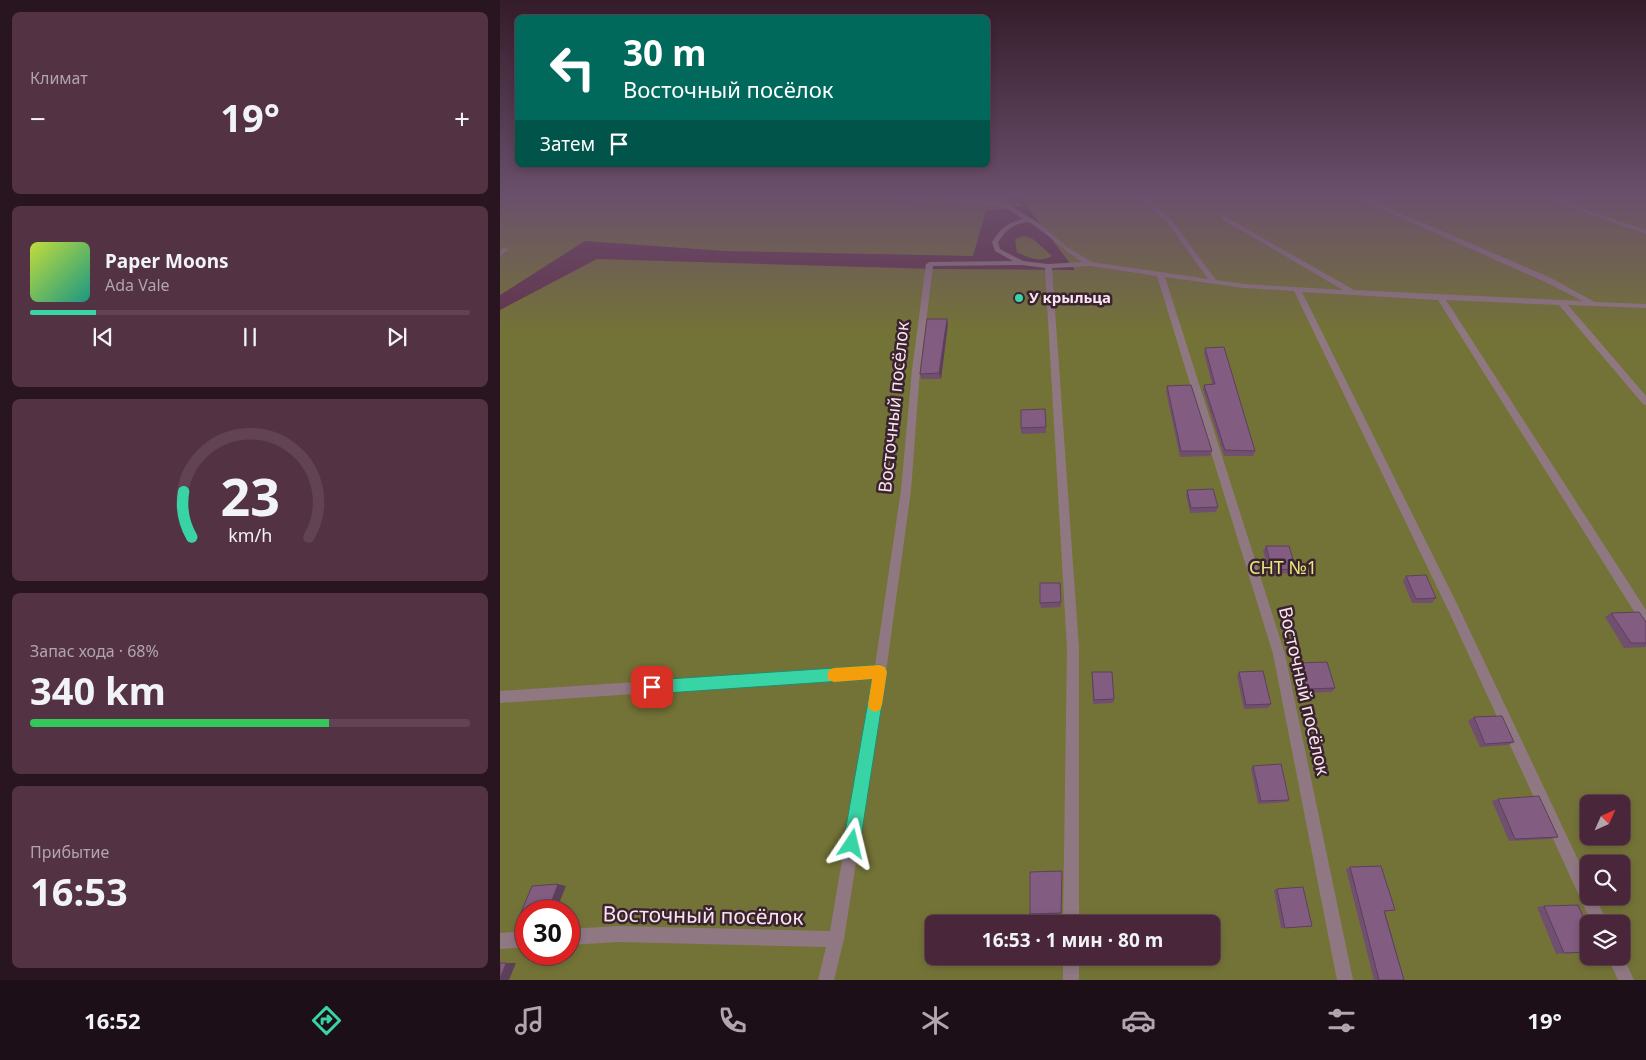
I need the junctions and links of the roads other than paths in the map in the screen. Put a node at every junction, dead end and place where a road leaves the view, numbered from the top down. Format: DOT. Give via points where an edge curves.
graph roads {
  1 [pos="996,241"];
  2 [pos="1056,241"];
  3 [pos="1184,241"];
  4 [pos="1264,241"];
  5 [pos="1458,241"];
  6 [pos="500,249"];
  7 [pos="500,254"];
  8 [pos="1022,263"];
  9 [pos="1090,264"];
  10 [pos="1048,266"];
  11 [pos="1160,273"];
  12 [pos="1214,282"];
  13 [pos="1297,289"];
  14 [pos="1354,292"];
  15 [pos="1440,297"];
  16 [pos="1562,303"];
  17 [pos="1596,305"];
  18 [pos="1646,306"];
  19 [pos="1646,402"];
  20 [pos="1646,620"];
  21 [pos="880,672"];
  22 [pos="500,697"];
  23 [pos="1071,915"];
  24 [pos="1596,915"];
  25 [pos="580,936"];
  26 [pos="836,939"];
  27 [pos="515,940"];
  28 [pos="500,941"];
  29 [pos="1071,965"];
  30 [pos="1619,965"];
  31 [pos="826,980"];
  32 [pos="1071,980"];
  33 [pos="1345,980"];
  34 [pos="1626,980"];
  1 -- 8 [label="street" via="997,250"];
  2 -- 9 [label="street"];
  3 -- 12 [label="street"];
  4 -- 14 [label="street"];
  5 -- 17 [label="street"];
  6 -- 7 [label="street" via="506,249"];
  8 -- 10 [label="street, Восточный посёлок"];
  8 -- 21 [label="street, Восточный посёлок" via="930,264 916,370 906,490"];
  9 -- 10 [label="street, Восточный посёлок"];
  9 -- 11 [label="street, Восточный посёлок"];
  10 -- 23 [label="street" via="1073,649"];
  11 -- 12 [label="street, Восточный посёлок"];
  11 -- 33 [label="street, Восточный посёлок" via="1279,654"];
  12 -- 13 [label="street, Восточный посёлок"];
  13 -- 14 [label="street, Восточный посёлок"];
  13 -- 24 [label="street" via="1454,610"];
  14 -- 15 [label="street, Восточный посёлок"];
  15 -- 16 [label="street, Восточный посёлок"];
  15 -- 20 [label="street"];
  16 -- 17 [label="street, Восточный посёлок"];
  16 -- 19 [label="street"];
  17 -- 18 [label="street, Восточный посёлок"];
  21 -- 22 [label="street"];
  21 -- 26 [label="street, Восточный посёлок"];
  25 -- 26 [label="street, Восточный посёлок" via="618,934"];
  26 -- 31 [label="street, Восточный посёлок"];
  27 -- 28 [label="street"];
  29 -- 32 [label="street"];
  30 -- 34 [label="street"];
}
